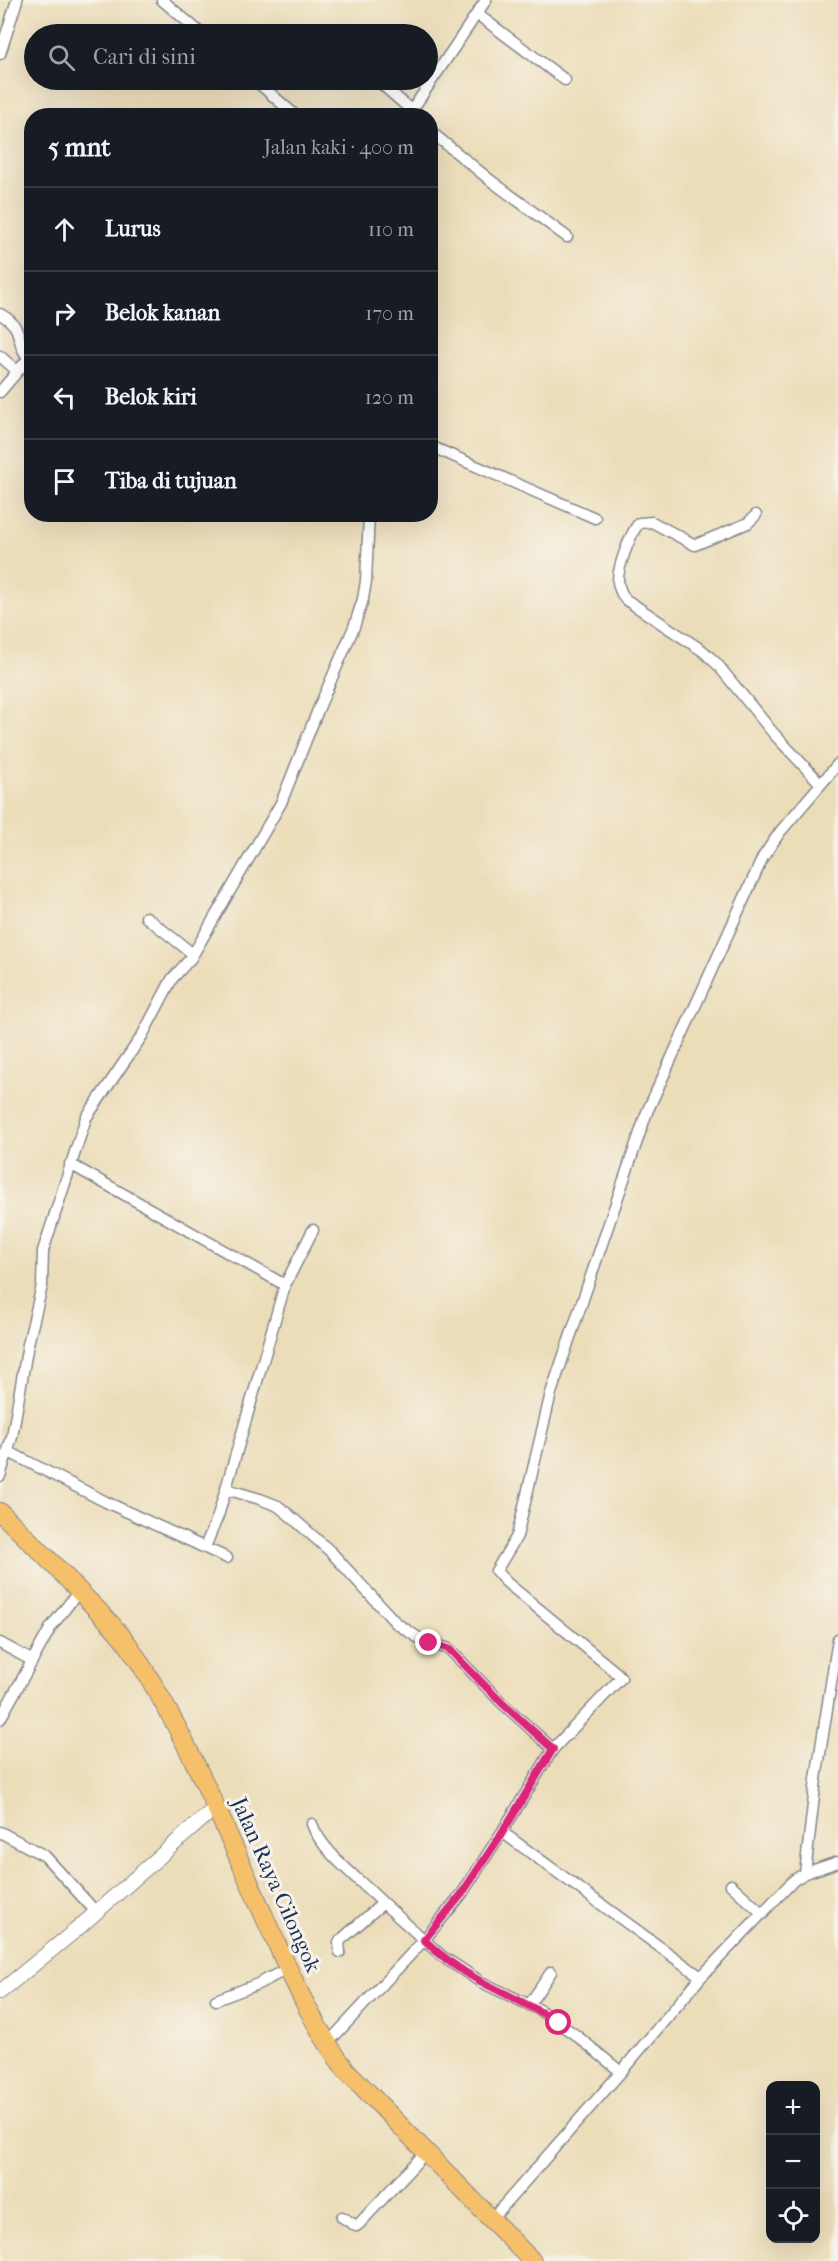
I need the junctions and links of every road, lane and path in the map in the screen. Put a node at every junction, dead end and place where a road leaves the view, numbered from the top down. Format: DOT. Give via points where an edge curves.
graph roads {
  1 [pos="17,0"];
  2 [pos="162,0"];
  3 [pos="486,0"];
  4 [pos="477,14"];
  5 [pos="190,24"];
  6 [pos="0,54"];
  7 [pos="438,74"];
  8 [pos="565,80"];
  9 [pos="266,90"];
  10 [pos="388,90"];
  11 [pos="428,90"];
  12 [pos="287,108"];
  13 [pos="408,108"];
  14 [pos="416,108"];
  15 [pos="438,138"];
  16 [pos="567,237"];
  17 [pos="0,314"];
  18 [pos="24,352"];
  19 [pos="0,356"];
  20 [pos="24,365"];
  21 [pos="17,371"];
  22 [pos="0,392"];
  23 [pos="438,449"];
  24 [pos="756,515"];
  25 [pos="595,518"];
  26 [pos="369,522"];
  27 [pos="838,764"];
  28 [pos="820,783"];
  29 [pos="146,917"];
  30 [pos="193,954"];
  31 [pos="70,1164"];
  32 [pos="313,1230"];
  33 [pos="285,1285"];
  34 [pos="9,1452"];
  35 [pos="0,1476"];
  36 [pos="225,1489"];
  37 [pos="0,1512"];
  38 [pos="205,1547"];
  39 [pos="227,1558"];
  40 [pos="79,1591"];
  41 [pos="838,1639"];
  42 [pos="0,1643"];
  43 [pos="32,1660"];
  44 [pos="0,1719"];
  45 [pos="553,1749"];
  46 [pos="215,1808"];
  47 [pos="312,1824"];
  48 [pos="0,1832"];
  49 [pos="502,1833"];
  50 [pos="838,1862"];
  51 [pos="805,1873"];
  52 [pos="731,1884"];
  53 [pos="383,1902"];
  54 [pos="96,1912"];
  55 [pos="763,1914"];
  56 [pos="424,1940"];
  57 [pos="340,1952"];
  58 [pos="287,1969"];
  59 [pos="551,1972"];
  60 [pos="701,1977"];
  61 [pos="0,1992"];
  62 [pos="216,2000"];
  63 [pos="530,2005"];
  64 [pos="327,2044"];
  65 [pos="621,2072"];
  66 [pos="426,2152"];
  67 [pos="342,2217"];
  68 [pos="491,2220"];
  69 [pos="532,2261"];
  1 -- 6 [label="street"];
  2 -- 5 [label="street"];
  3 -- 4 [label="street"];
  4 -- 7 [label="street"];
  4 -- 8 [label="street"];
  9 -- 12 [label="street"];
  10 -- 13 [label="street"];
  11 -- 14 [label="street"];
  15 -- 16 [label="street"];
  17 -- 18 [label="street" via="15,325"];
  19 -- 21 [label="street"];
  20 -- 21 [label="street"];
  21 -- 22 [label="street"];
  23 -- 25 [label="street"];
  24 -- 28 [label="street" via="748,523 695,545 652,522 639,523 633,530 617,579 620,592 717,664"];
  26 -- 30 [label="street" via="366,580 354,627 281,803"];
  27 -- 28 [label="street"];
  28 -- 45 [label="street" via="758,865 647,1112 551,1393 517,1536 496,1571 621,1678"];
  29 -- 30 [label="street"];
  30 -- 31 [label="street" via="172,979 142,1036 86,1118"];
  31 -- 33 [label="street"];
  31 -- 34 [label="street" via="43,1251 42,1286"];
  32 -- 33 [label="street"];
  33 -- 36 [label="street"];
  34 -- 35 [label="street"];
  34 -- 38 [label="street"];
  36 -- 38 [label="street"];
  36 -- 45 [label="street" via="278,1506 332,1552 396,1623 420,1639 449,1649"];
  37 -- 40 [label="highway, Jalan Raya Cilongok"];
  38 -- 39 [label="street"];
  40 -- 43 [label="street"];
  40 -- 46 [label="highway, Jalan Raya Cilongok" via="128,1644"];
  41 -- 51 [label="street"];
  42 -- 43 [label="street"];
  43 -- 44 [label="street"];
  45 -- 49 [label="street"];
  46 -- 54 [label="street"];
  46 -- 58 [label="highway, Jalan Raya Cilongok"];
  47 -- 53 [label="street" via="325,1848"];
  48 -- 54 [label="street" via="45,1856"];
  49 -- 56 [label="street" via="461,1895"];
  49 -- 60 [label="street"];
  50 -- 51 [label="street"];
  51 -- 55 [label="street"];
  52 -- 55 [label="street"];
  53 -- 56 [label="street"];
  53 -- 57 [label="street" via="339,1942"];
  54 -- 61 [label="street"];
  55 -- 60 [label="street"];
  56 -- 63 [label="street" via="462,1971"];
  56 -- 64 [label="street"];
  58 -- 62 [label="street"];
  58 -- 64 [label="highway, Jalan Raya Cilongok"];
  59 -- 63 [label="street"];
  60 -- 65 [label="street"];
  63 -- 65 [label="street"];
  64 -- 66 [label="highway, Jalan Raya Cilongok" via="346,2070"];
  65 -- 68 [label="street"];
  66 -- 67 [label="street" via="359,2224"];
  66 -- 68 [label="highway, Jalan Raya Cilongok"];
  68 -- 69 [label="highway, Jalan Raya Cilongok"];
}
